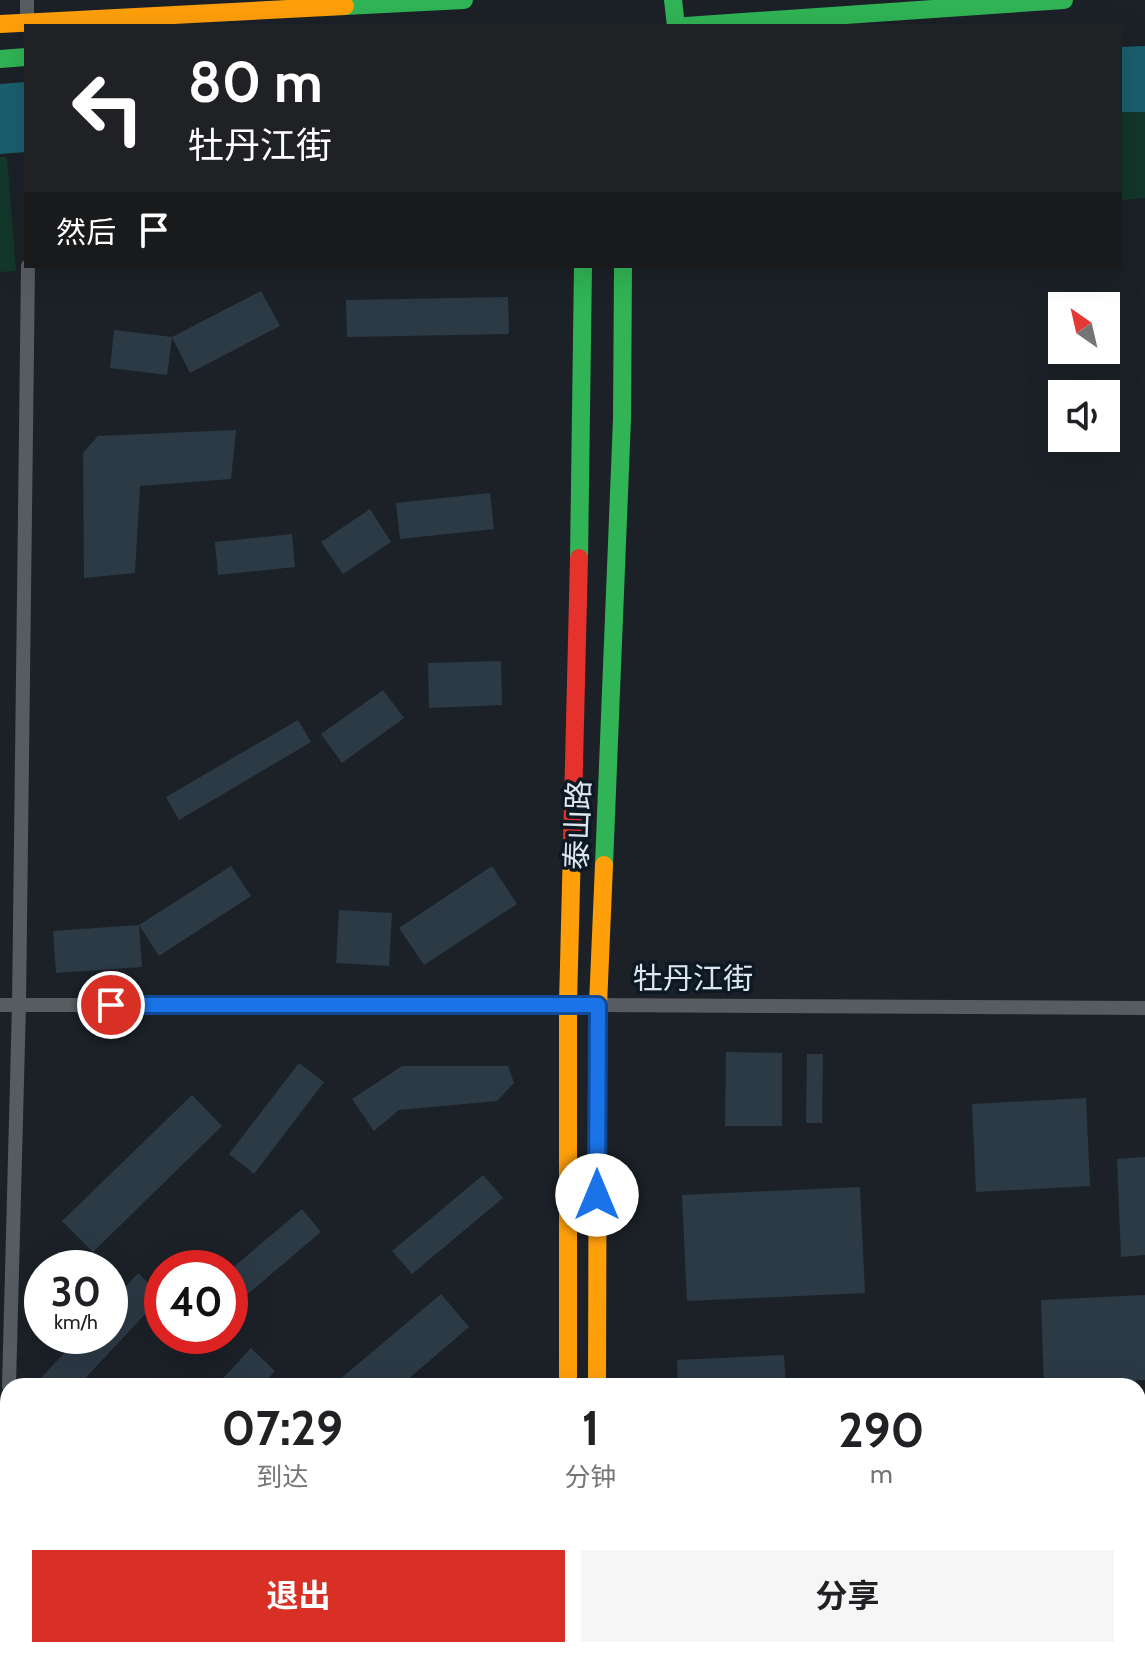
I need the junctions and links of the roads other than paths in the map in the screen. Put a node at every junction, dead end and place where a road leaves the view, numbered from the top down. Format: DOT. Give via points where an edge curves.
graph roads {
  1 [pos="27,0"];
  2 [pos="464,0"];
  3 [pos="673,0"];
  4 [pos="1064,0"];
  5 [pos="308,4"];
  6 [pos="0,24"];
  7 [pos="27,24"];
  8 [pos="676,24"];
  9 [pos="715,24"];
  10 [pos="24,57"];
  11 [pos="0,59"];
  12 [pos="28,268"];
  13 [pos="583,268"];
  14 [pos="623,268"];
  15 [pos="568,1004"];
  16 [pos="0,1005"];
  17 [pos="19,1005"];
  18 [pos="598,1005"];
  19 [pos="1145,1008"];
  20 [pos="9,1378"];
  21 [pos="568,1378"];
  22 [pos="597,1378"];
  1 -- 7 [label="street"];
  2 -- 5 [label="street"];
  3 -- 8 [label="street"];
  4 -- 9 [label="street"];
  5 -- 7 [label="street"];
  6 -- 7 [label="street"];
  10 -- 11 [label="street"];
  12 -- 17 [label="street"];
  13 -- 15 [label="street, 泰山路"];
  14 -- 18 [label="street, 泰山路" via="622,419"];
  15 -- 17 [label="street, 牡丹江街"];
  15 -- 18 [label="street, 牡丹江街"];
  15 -- 21 [label="street, 泰山路"];
  16 -- 17 [label="street, 牡丹江街"];
  17 -- 20 [label="street"];
  18 -- 19 [label="street, 牡丹江街"];
  18 -- 22 [label="street, 泰山路"];
}
